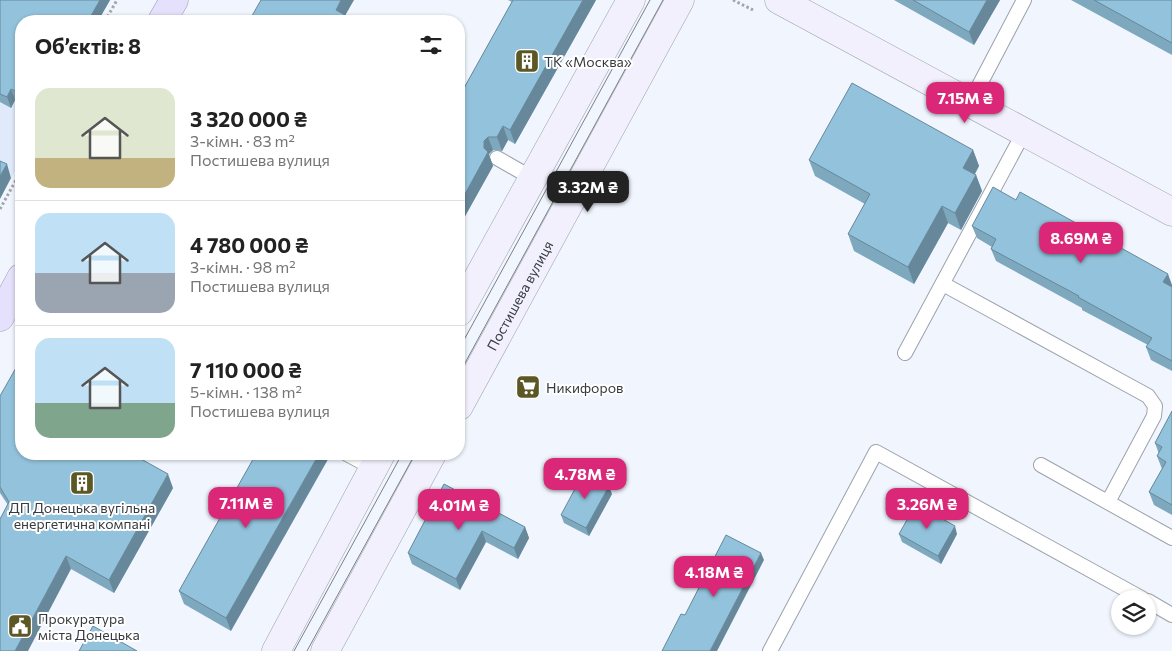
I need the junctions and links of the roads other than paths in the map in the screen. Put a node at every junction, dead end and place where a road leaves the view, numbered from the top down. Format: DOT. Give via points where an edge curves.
graph roads {
  1 [pos="174,0"];
  2 [pos="631,0"];
  3 [pos="680,0"];
  4 [pos="779,0"];
  5 [pos="1024,0"];
  6 [pos="165,15"];
  7 [pos="970,103"];
  8 [pos="1024,132"];
  9 [pos="497,158"];
  10 [pos="532,178"];
  11 [pos="1172,212"];
  12 [pos="943,284"];
  13 [pos="15,289"];
  14 [pos="465,301"];
  15 [pos="0,317"];
  16 [pos="905,352"];
  17 [pos="465,395"];
  18 [pos="429,460"];
  19 [pos="377,461"];
  20 [pos="1040,465"];
  21 [pos="1108,502"];
  22 [pos="1172,538"];
  23 [pos="1127,590"];
  24 [pos="1156,606"];
  25 [pos="1172,615"];
  26 [pos="276,651"];
  27 [pos="325,651"];
  28 [pos="770,651"];
  1 -- 6 [label="main road"];
  2 -- 10 [label="street"];
  3 -- 17 [label="street, Постишева вулиця"];
  4 -- 7 [label="street"];
  5 -- 7 [label="lane"];
  7 -- 8 [label="street"];
  8 -- 11 [label="street"];
  8 -- 12 [label="lane"];
  9 -- 10 [label="lane"];
  10 -- 14 [label="street"];
  12 -- 16 [label="lane"];
  12 -- 21 [label="lane" via="1148,396 1155,406 1154,416"];
  13 -- 15 [label="main road"];
  18 -- 27 [label="street"];
  19 -- 26 [label="street"];
  20 -- 21 [label="lane"];
  21 -- 22 [label="lane"];
  23 -- 28 [label="lane" via="876,452"];
  24 -- 25 [label="lane"];
}
